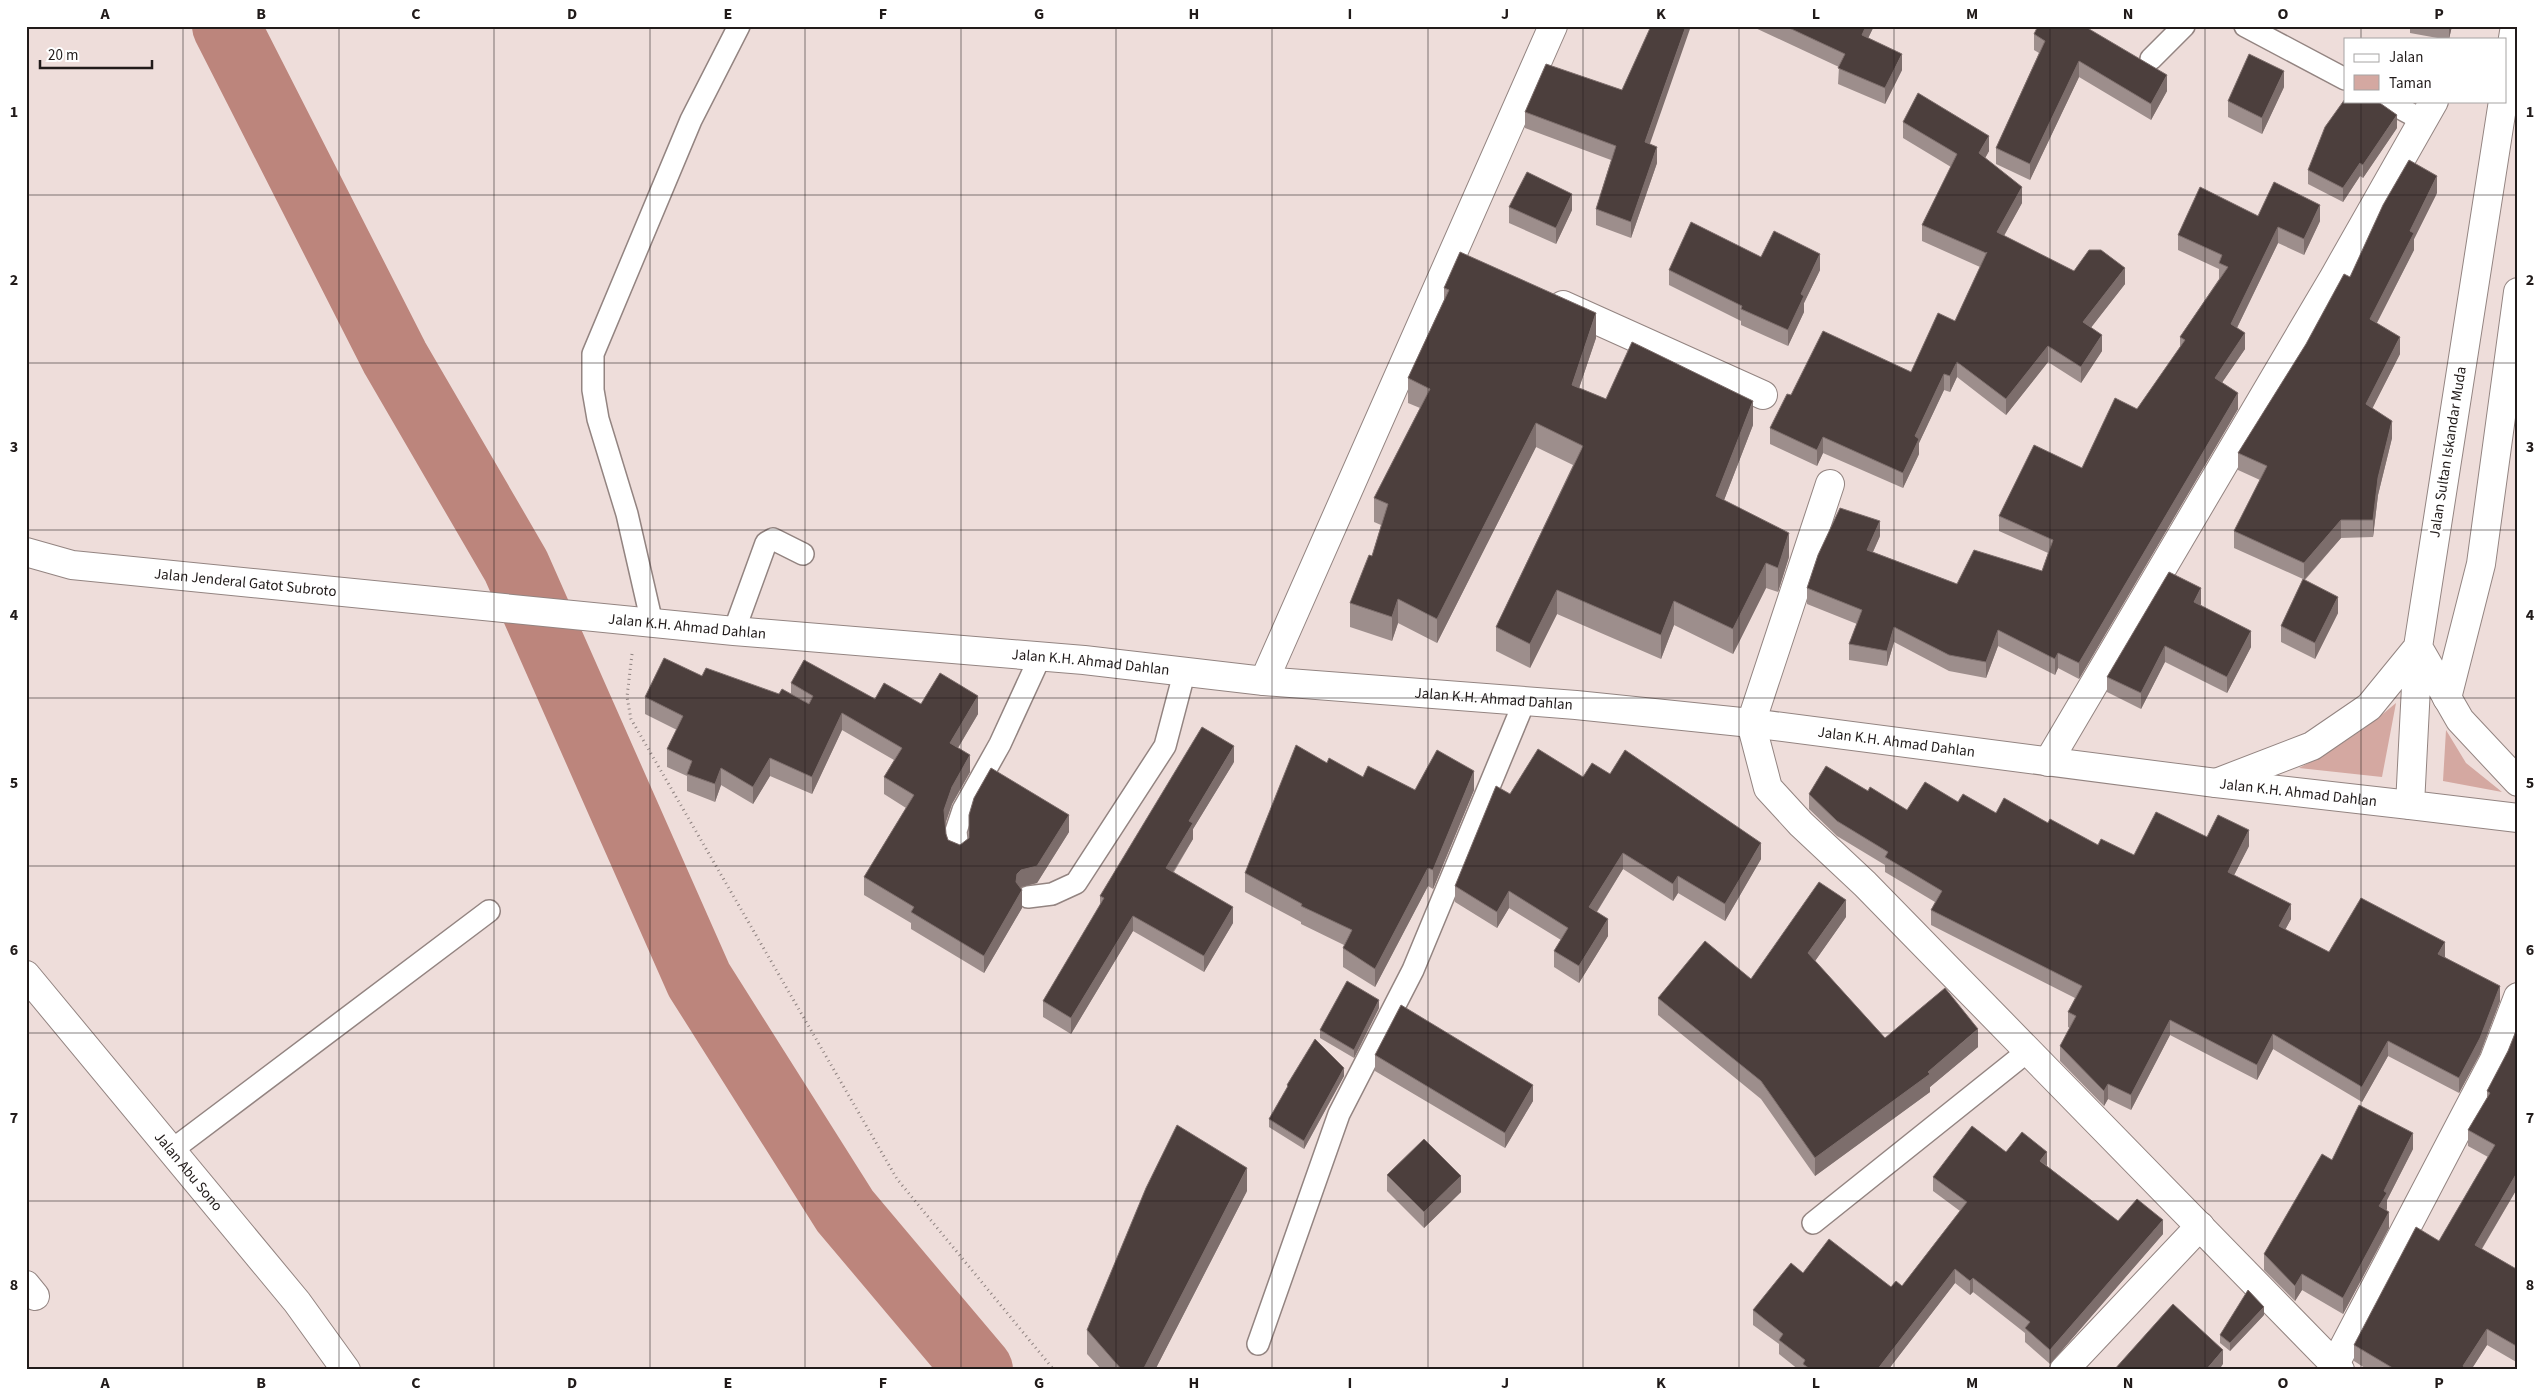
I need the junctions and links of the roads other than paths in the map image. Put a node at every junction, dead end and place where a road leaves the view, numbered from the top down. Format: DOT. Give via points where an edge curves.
graph roads {
  1 [pos="739,26"];
  2 [pos="1554,26"];
  3 [pos="2184,26"];
  4 [pos="2245,26"];
  5 [pos="2515,26"];
  6 [pos="2151,59"];
  7 [pos="2344,78"];
  8 [pos="2506,80"];
  9 [pos="2389,102"];
  10 [pos="2503,102"];
  11 [pos="2428,113"];
  12 [pos="1452,255"];
  13 [pos="1479,267"];
  14 [pos="2518,292"];
  15 [pos="1541,295"];
  16 [pos="1763,395"];
  17 [pos="2511,401"];
  18 [pos="1830,484"];
  19 [pos="26,552"];
  20 [pos="803,554"];
  21 [pos="467,604"];
  22 [pos="637,622"];
  23 [pos="734,631"];
  24 [pos="2418,647"];
  25 [pos="1040,657"];
  26 [pos="1185,670"];
  27 [pos="1264,681"];
  28 [pos="2447,698"];
  29 [pos="1525,700"];
  30 [pos="1751,723"];
  31 [pos="2048,762"];
  32 [pos="2518,782"];
  33 [pos="2216,783"];
  34 [pos="2410,805"];
  35 [pos="2518,818"];
  36 [pos="958,850"];
  37 [pos="1028,897"];
  38 [pos="490,911"];
  39 [pos="26,976"];
  40 [pos="2518,997"];
  41 [pos="2028,1050"];
  42 [pos="172,1150"];
  43 [pos="1813,1223"];
  44 [pos="2200,1226"];
  45 [pos="1258,1344"];
  46 [pos="2337,1367"];
  47 [pos="346,1370"];
  48 [pos="2064,1370"];
  1 -- 22 [label="lane" via="691,120 593,354 593,390 598,419 627,514"];
  2 -- 12 [label="main road"];
  3 -- 6 [label="lane"];
  4 -- 7 [label="lane"];
  5 -- 8 [label="main road"];
  9 -- 11 [label="lane" via="2411,114"];
  10 -- 24 [label="main road, Jalan Sultan Iskandar Muda"];
  11 -- 31 [label="main road"];
  12 -- 13 [label="main road"];
  12 -- 27 [label="main road"];
  14 -- 17 [label="main road"];
  15 -- 16 [label="main road"];
  17 -- 28 [label="main road" via="2481,564"];
  18 -- 30 [label="main road"];
  19 -- 21 [label="main road, Jalan Jenderal Gatot Subroto" via="72,566"];
  20 -- 23 [label="lane" via="773,539 766,543"];
  21 -- 22 [label="main road, Jalan K.H. Ahmad Dahlan"];
  22 -- 23 [label="main road, Jalan K.H. Ahmad Dahlan"];
  23 -- 25 [label="main road, Jalan K.H. Ahmad Dahlan"];
  24 -- 28 [label="main road"];
  24 -- 33 [label="main road" via="2369,707 2312,746"];
  24 -- 34 [label="main road, Jalan Sultan Iskandar Muda"];
  25 -- 26 [label="main road, Jalan K.H. Ahmad Dahlan"];
  25 -- 36 [label="lane" via="1000,744 962,810 956,831"];
  26 -- 27 [label="main road, Jalan K.H. Ahmad Dahlan"];
  26 -- 37 [label="lane" via="1165,746 1076,883 1052,894"];
  27 -- 29 [label="main road, Jalan K.H. Ahmad Dahlan"];
  28 -- 32 [label="main road" via="2460,720"];
  29 -- 30 [label="main road, Jalan K.H. Ahmad Dahlan"];
  29 -- 45 [label="lane" via="1413,970 1339,1114"];
  30 -- 31 [label="main road, Jalan K.H. Ahmad Dahlan"];
  30 -- 41 [label="main road" via="1768,788"];
  31 -- 33 [label="main road, Jalan K.H. Ahmad Dahlan"];
  33 -- 34 [label="main road, Jalan K.H. Ahmad Dahlan"];
  34 -- 35 [label="main road, Jalan K.H. Ahmad Dahlan"];
  38 -- 42 [label="lane"];
  39 -- 42 [label="main road, Jalan Abu Sono"];
  40 -- 46 [label="main road" via="2494,1060"];
  41 -- 43 [label="lane"];
  41 -- 44 [label="main road"];
  42 -- 47 [label="main road, Jalan Abu Sono" via="297,1302"];
  44 -- 46 [label="main road"];
  44 -- 48 [label="main road"];
}
